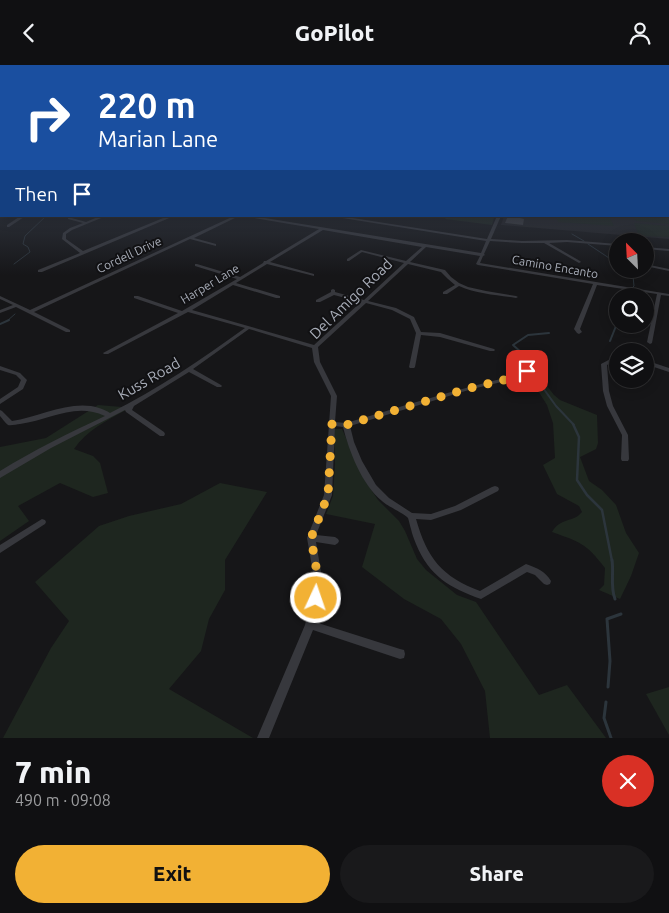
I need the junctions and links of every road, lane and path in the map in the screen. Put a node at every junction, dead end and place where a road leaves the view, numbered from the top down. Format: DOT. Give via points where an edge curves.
graph roads {
  1 [pos="22,217"];
  2 [pos="101,217"];
  3 [pos="170,217"];
  4 [pos="235,217"];
  5 [pos="251,217"];
  6 [pos="339,217"];
  7 [pos="499,217"];
  8 [pos="69,219"];
  9 [pos="86,223"];
  10 [pos="8,226"];
  11 [pos="322,229"];
  12 [pos="191,238"];
  13 [pos="489,240"];
  14 [pos="545,241"];
  15 [pos="609,244"];
  16 [pos="215,245"];
  17 [pos="425,246"];
  18 [pos="654,249"];
  19 [pos="669,250"];
  20 [pos="83,253"];
  21 [pos="483,255"];
  22 [pos="348,260"];
  23 [pos="408,261"];
  24 [pos="264,262"];
  25 [pos="579,262"];
  26 [pos="196,265"];
  27 [pos="654,267"];
  28 [pos="669,270"];
  29 [pos="40,271"];
  30 [pos="312,275"];
  31 [pos="240,278"];
  32 [pos="232,283"];
  33 [pos="595,284"];
  34 [pos="458,285"];
  35 [pos="445,293"];
  36 [pos="659,294"];
  37 [pos="669,295"];
  38 [pos="0,297"];
  39 [pos="136,297"];
  40 [pos="278,297"];
  41 [pos="516,297"];
  42 [pos="318,301"];
  43 [pos="365,301"];
  44 [pos="17,305"];
  45 [pos="186,311"];
  46 [pos="0,312"];
  47 [pos="30,312"];
  48 [pos="248,329"];
  49 [pos="68,331"];
  50 [pos="579,332"];
  51 [pos="419,333"];
  52 [pos="650,342"];
  53 [pos="315,347"];
  54 [pos="492,350"];
  55 [pos="106,353"];
  56 [pos="609,362"];
  57 [pos="654,365"];
  58 [pos="412,367"];
  59 [pos="0,368"];
  60 [pos="536,368"];
  61 [pos="190,370"];
  62 [pos="669,371"];
  63 [pos="218,386"];
  64 [pos="0,402"];
  65 [pos="131,405"];
  66 [pos="0,412"];
  67 [pos="109,415"];
  68 [pos="332,424"];
  69 [pos="346,425"];
  70 [pos="162,434"];
  71 [pos="625,459"];
  72 [pos="0,475"];
  73 [pos="495,489"];
  74 [pos="411,516"];
  75 [pos="42,522"];
  76 [pos="311,538"];
  77 [pos="335,541"];
  78 [pos="0,549"];
  79 [pos="547,581"];
  80 [pos="310,625"];
  81 [pos="400,654"];
  82 [pos="263,738"];
  1 -- 10 [label="street"];
  2 -- 9 [label="street"];
  3 -- 20 [label="street"];
  4 -- 12 [label="street, Cordell Drive"];
  5 -- 11 [label="street"];
  6 -- 13 [label="street"];
  7 -- 13 [label="street"];
  8 -- 9 [label="street"];
  9 -- 20 [label="street" via="62,236"];
  11 -- 17 [label="street"];
  11 -- 24 [label="street, Harper Lane"];
  12 -- 16 [label="street"];
  12 -- 47 [label="street, Cordell Drive"];
  13 -- 14 [label="street"];
  13 -- 21 [label="street"];
  14 -- 15 [label="street"];
  14 -- 25 [label="street"];
  17 -- 21 [label="street"];
  17 -- 23 [label="street, Del Amigo Road"];
  18 -- 19 [label="street"];
  20 -- 29 [label="street"];
  21 -- 33 [label="street, Camino Encanto" via="478,264"];
  22 -- 23 [label="street" via="361,251"];
  23 -- 34 [label="street" via="443,271"];
  23 -- 43 [label="street, Del Amigo Road"];
  24 -- 30 [label="street"];
  24 -- 31 [label="street, Harper Lane"];
  26 -- 31 [label="street"];
  27 -- 28 [label="street"];
  31 -- 32 [label="street, Harper Lane"];
  32 -- 40 [label="street"];
  32 -- 45 [label="street, Harper Lane"];
  33 -- 36 [label="street, Camino Encanto"];
  33 -- 50 [label="street" via="577,329"];
  34 -- 35 [label="street"];
  34 -- 41 [label="street"];
  36 -- 37 [label="street, Camino Encanto"];
  36 -- 52 [label="street"];
  38 -- 44 [label="street"];
  39 -- 45 [label="street"];
  42 -- 43 [label="street" via="333,291"];
  43 -- 51 [label="street" via="405,313 412,318"];
  43 -- 53 [label="street, Del Amigo Road"];
  44 -- 46 [label="street"];
  44 -- 47 [label="street"];
  45 -- 48 [label="street"];
  45 -- 55 [label="street, Harper Lane"];
  47 -- 49 [label="street"];
  48 -- 53 [label="street"];
  48 -- 61 [label="street, Kuss Road"];
  51 -- 54 [label="street" via="440,335"];
  51 -- 58 [label="street"];
  53 -- 68 [label="street, Del Amigo Road" via="317,362 334,396"];
  56 -- 71 [label="street" via="604,364 604,375 610,406 625,435"];
  57 -- 62 [label="street"];
  59 -- 64 [label="street" via="18,374 24,380 21,388"];
  60 -- 69 [label="street" via="516,377"];
  61 -- 63 [label="street"];
  61 -- 65 [label="street, Kuss Road"];
  65 -- 67 [label="street, Kuss Road"];
  65 -- 70 [label="street" via="128,411"];
  66 -- 67 [label="street, Kuss Road" via="10,423 76,407 101,410"];
  67 -- 72 [label="street"];
  68 -- 69 [label="street"];
  68 -- 76 [label="street, Del Amigo Road" via="328,495"];
  69 -- 74 [label="street" via="348,438 360,464 379,495"];
  73 -- 74 [label="street" via="458,508 431,517"];
  74 -- 79 [label="street" via="416,540 427,559 439,575 462,589 481,595 526,568 538,571"];
  75 -- 78 [label="street"];
  76 -- 77 [label="street"];
  76 -- 80 [label="street" via="319,584"];
  80 -- 81 [label="street"];
  80 -- 82 [label="street"];
}
